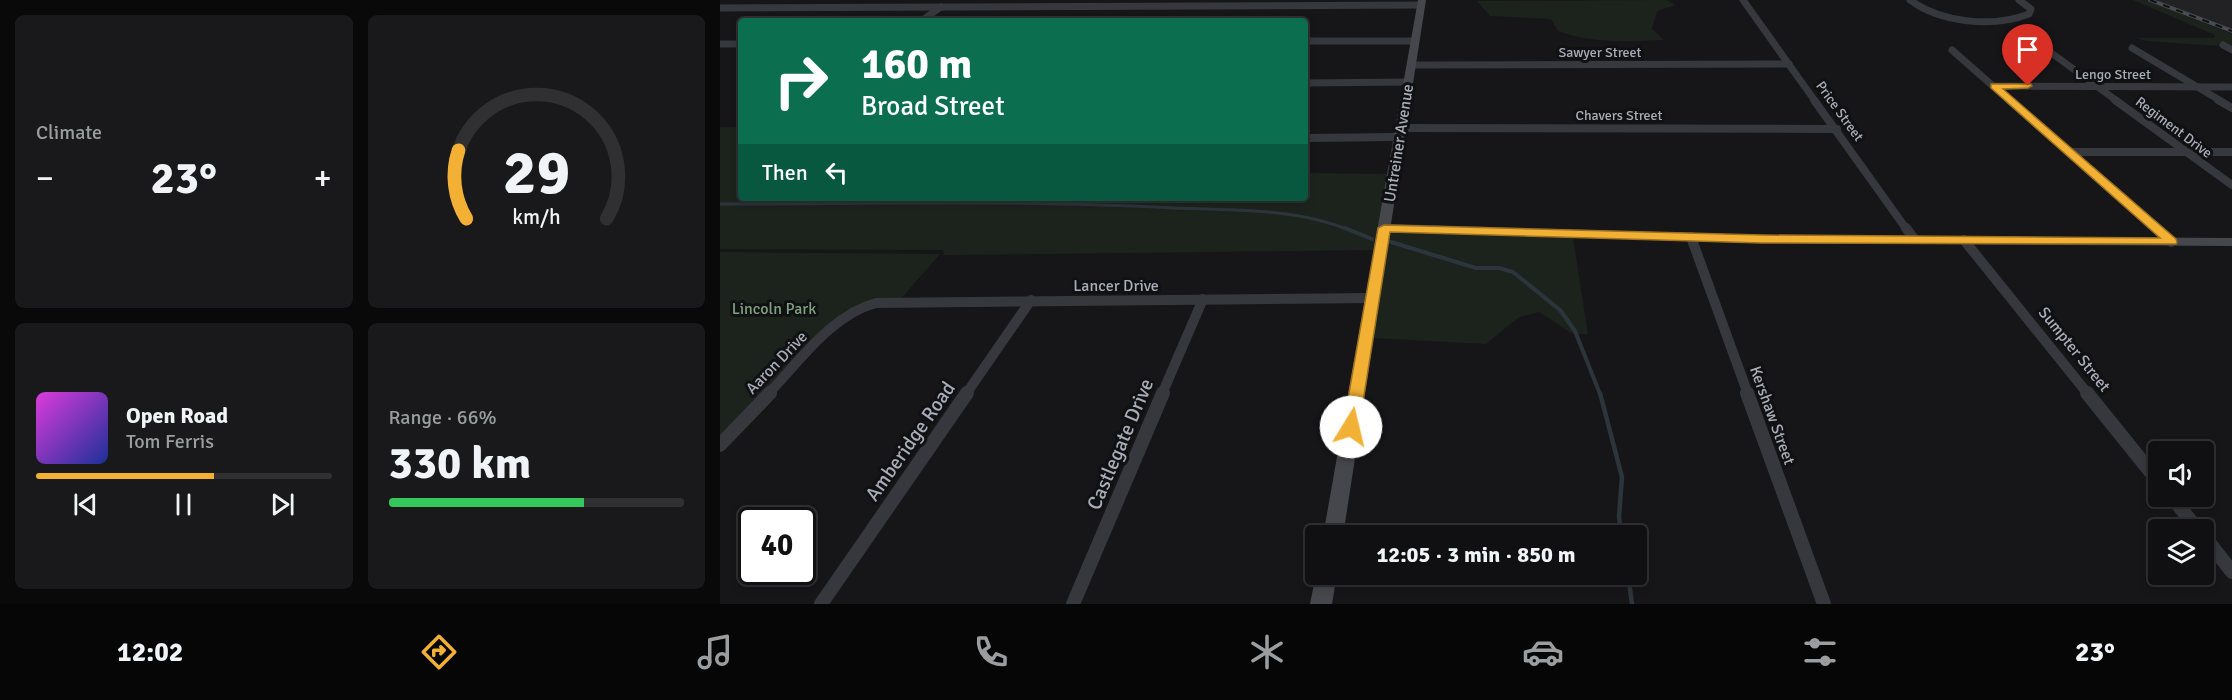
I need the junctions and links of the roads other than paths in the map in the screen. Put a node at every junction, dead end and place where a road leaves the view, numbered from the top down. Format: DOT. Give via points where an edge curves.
graph roads {
  1 [pos="729,0"];
  2 [pos="835,0"];
  3 [pos="951,0"];
  4 [pos="1743,0"];
  5 [pos="1910,0"];
  6 [pos="2019,0"];
  7 [pos="1422,3"];
  8 [pos="720,6"];
  9 [pos="941,7"];
  10 [pos="821,8"];
  11 [pos="925,18"];
  12 [pos="1415,41"];
  13 [pos="1308,42"];
  14 [pos="720,44"];
  15 [pos="738,44"];
  16 [pos="2223,45"];
  17 [pos="2042,46"];
  18 [pos="2132,48"];
  19 [pos="1952,50"];
  20 [pos="2232,50"];
  21 [pos="1412,64"];
  22 [pos="1789,64"];
  23 [pos="1408,82"];
  24 [pos="1308,83"];
  25 [pos="1995,86"];
  26 [pos="2097,86"];
  27 [pos="2198,87"];
  28 [pos="2232,87"];
  29 [pos="2232,108"];
  30 [pos="1837,129"];
  31 [pos="1400,133"];
  32 [pos="1308,138"];
  33 [pos="2186,152"];
  34 [pos="2232,152"];
  35 [pos="2070,153"];
  36 [pos="2232,185"];
  37 [pos="1384,228"];
  38 [pos="1691,237"];
  39 [pos="1914,239"];
  40 [pos="1964,240"];
  41 [pos="2171,242"];
  42 [pos="2232,242"];
  43 [pos="1373,297"];
  44 [pos="1203,299"];
  45 [pos="1031,300"];
  46 [pos="861,307"];
  47 [pos="720,445"];
  48 [pos="2148,469"];
  49 [pos="2180,507"];
  50 [pos="2189,519"];
  51 [pos="1335,525"];
  52 [pos="2214,549"];
  53 [pos="2232,572"];
  54 [pos="1324,585"];
  55 [pos="821,604"];
  56 [pos="1073,604"];
  57 [pos="1321,604"];
  58 [pos="1824,604"];
  1 -- 8 [label="street"];
  2 -- 10 [label="street"];
  3 -- 9 [label="street"];
  4 -- 22 [label="street, Price Street"];
  5 -- 6 [label="street" via="1938,15 1985,19 2026,16 2031,9"];
  7 -- 9 [label="street"];
  7 -- 12 [label="street, Untreiner Avenue"];
  8 -- 10 [label="street"];
  9 -- 10 [label="street"];
  9 -- 11 [label="street"];
  12 -- 13 [label="street"];
  12 -- 21 [label="street, Untreiner Avenue"];
  14 -- 15 [label="street"];
  16 -- 20 [label="street"];
  17 -- 26 [label="street, Regiment Drive"];
  18 -- 27 [label="street"];
  19 -- 25 [label="street"];
  21 -- 22 [label="street, Sawyer Street"];
  21 -- 23 [label="street, Untreiner Avenue"];
  22 -- 30 [label="street, Price Street"];
  23 -- 24 [label="street"];
  23 -- 31 [label="street, Untreiner Avenue"];
  25 -- 26 [label="street, Lengo Street"];
  25 -- 35 [label="street"];
  26 -- 27 [label="street, Lengo Street"];
  26 -- 33 [label="street, Regiment Drive"];
  27 -- 28 [label="street, Lengo Street"];
  27 -- 29 [label="street"];
  30 -- 31 [label="street, Chavers Street"];
  30 -- 39 [label="street, Price Street"];
  31 -- 32 [label="street, Chavers Street"];
  31 -- 37 [label="street, Untreiner Avenue"];
  33 -- 34 [label="street"];
  33 -- 35 [label="street"];
  33 -- 36 [label="street, Regiment Drive"];
  35 -- 41 [label="street"];
  37 -- 38 [label="street"];
  37 -- 43 [label="street, Untreiner Avenue"];
  38 -- 39 [label="street"];
  38 -- 58 [label="street, Kershaw Street"];
  39 -- 40 [label="street"];
  40 -- 41 [label="street"];
  40 -- 48 [label="street, Sumpter Street"];
  41 -- 42 [label="street"];
  43 -- 44 [label="street, Lancer Drive"];
  43 -- 51 [label="street, Untreiner Avenue"];
  44 -- 45 [label="street, Lancer Drive"];
  44 -- 56 [label="street, Castlegate Drive"];
  45 -- 46 [label="street, Lancer Drive" via="886,302"];
  45 -- 55 [label="street, Amberidge Road"];
  46 -- 47 [label="street, Aaron Drive" via="839,320"];
  49 -- 50 [label="street"];
  52 -- 53 [label="street"];
  54 -- 57 [label="street"];
}
